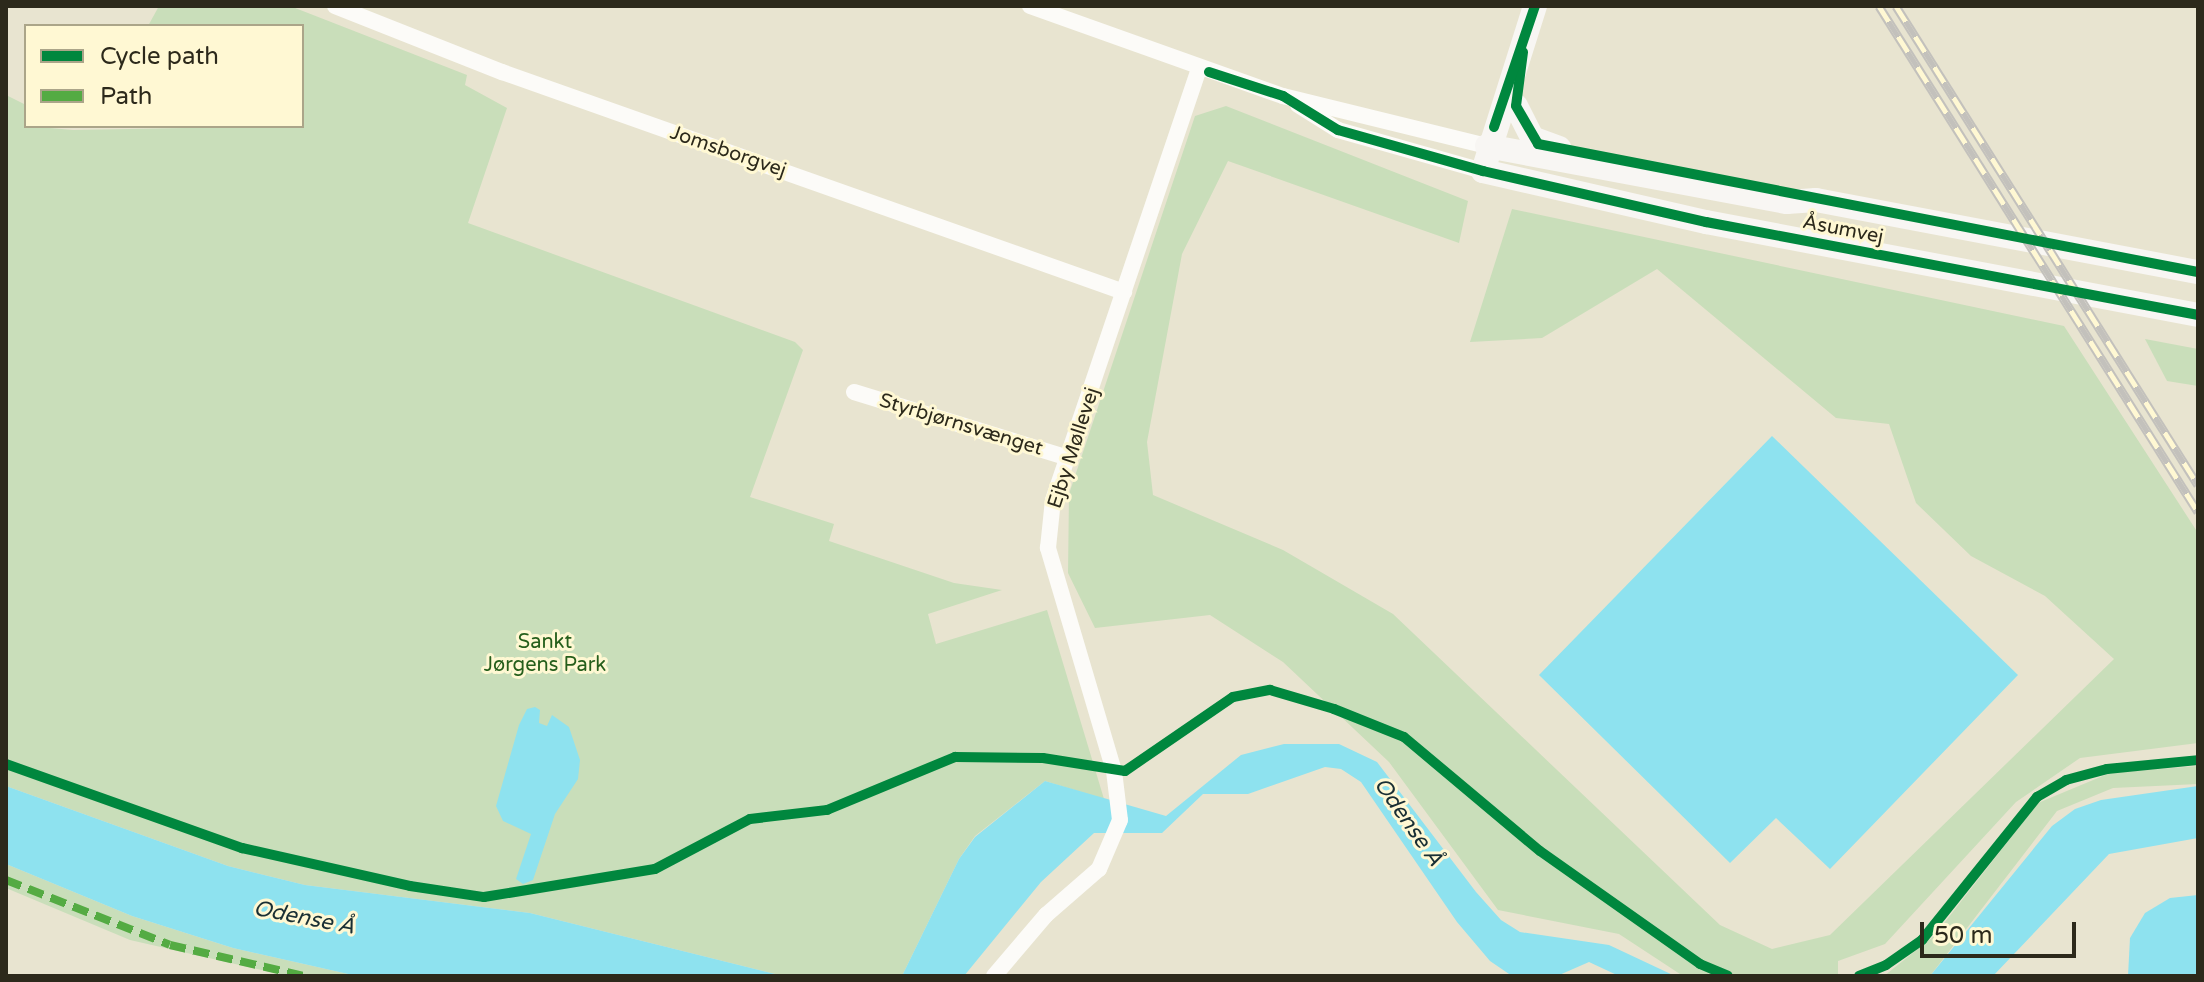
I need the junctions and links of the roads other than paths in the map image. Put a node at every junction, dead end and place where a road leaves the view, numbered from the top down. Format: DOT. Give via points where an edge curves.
graph roads {
  1 [pos="335,6"];
  2 [pos="1030,6"];
  3 [pos="1535,6"];
  4 [pos="1523,52"];
  5 [pos="1199,69"];
  6 [pos="1283,96"];
  7 [pos="1516,106"];
  8 [pos="1497,148"];
  9 [pos="1491,172"];
  10 [pos="1816,200"];
  11 [pos="2198,272"];
  12 [pos="1124,292"];
  13 [pos="2198,315"];
  14 [pos="854,392"];
  15 [pos="1068,458"];
  16 [pos="994,976"];
  1 -- 12 [label="street, Jomsborgvej" via="517,77"];
  2 -- 5 [label="street"];
  3 -- 4 [label="street"];
  4 -- 7 [label="street"];
  4 -- 8 [label="street"];
  5 -- 6 [label="street"];
  5 -- 12 [label="street, Ejby Møllevej"];
  6 -- 8 [label="street"];
  6 -- 9 [label="street" via="1338,130"];
  7 -- 8 [label="street"];
  7 -- 10 [label="street" via="1538,144"];
  8 -- 9 [label="street"];
  8 -- 10 [label="street, Åsumvej" via="1787,202"];
  9 -- 13 [label="street, Åsumvej" via="1993,278"];
  10 -- 11 [label="street, Åsumvej"];
  12 -- 15 [label="street, Ejby Møllevej"];
  14 -- 15 [label="street, Styrbjørnsvænget"];
  15 -- 16 [label="street, Ejby Møllevej" via="1053,500 1048,548 1120,803 1116,840 1099,869 1046,915"];
}
